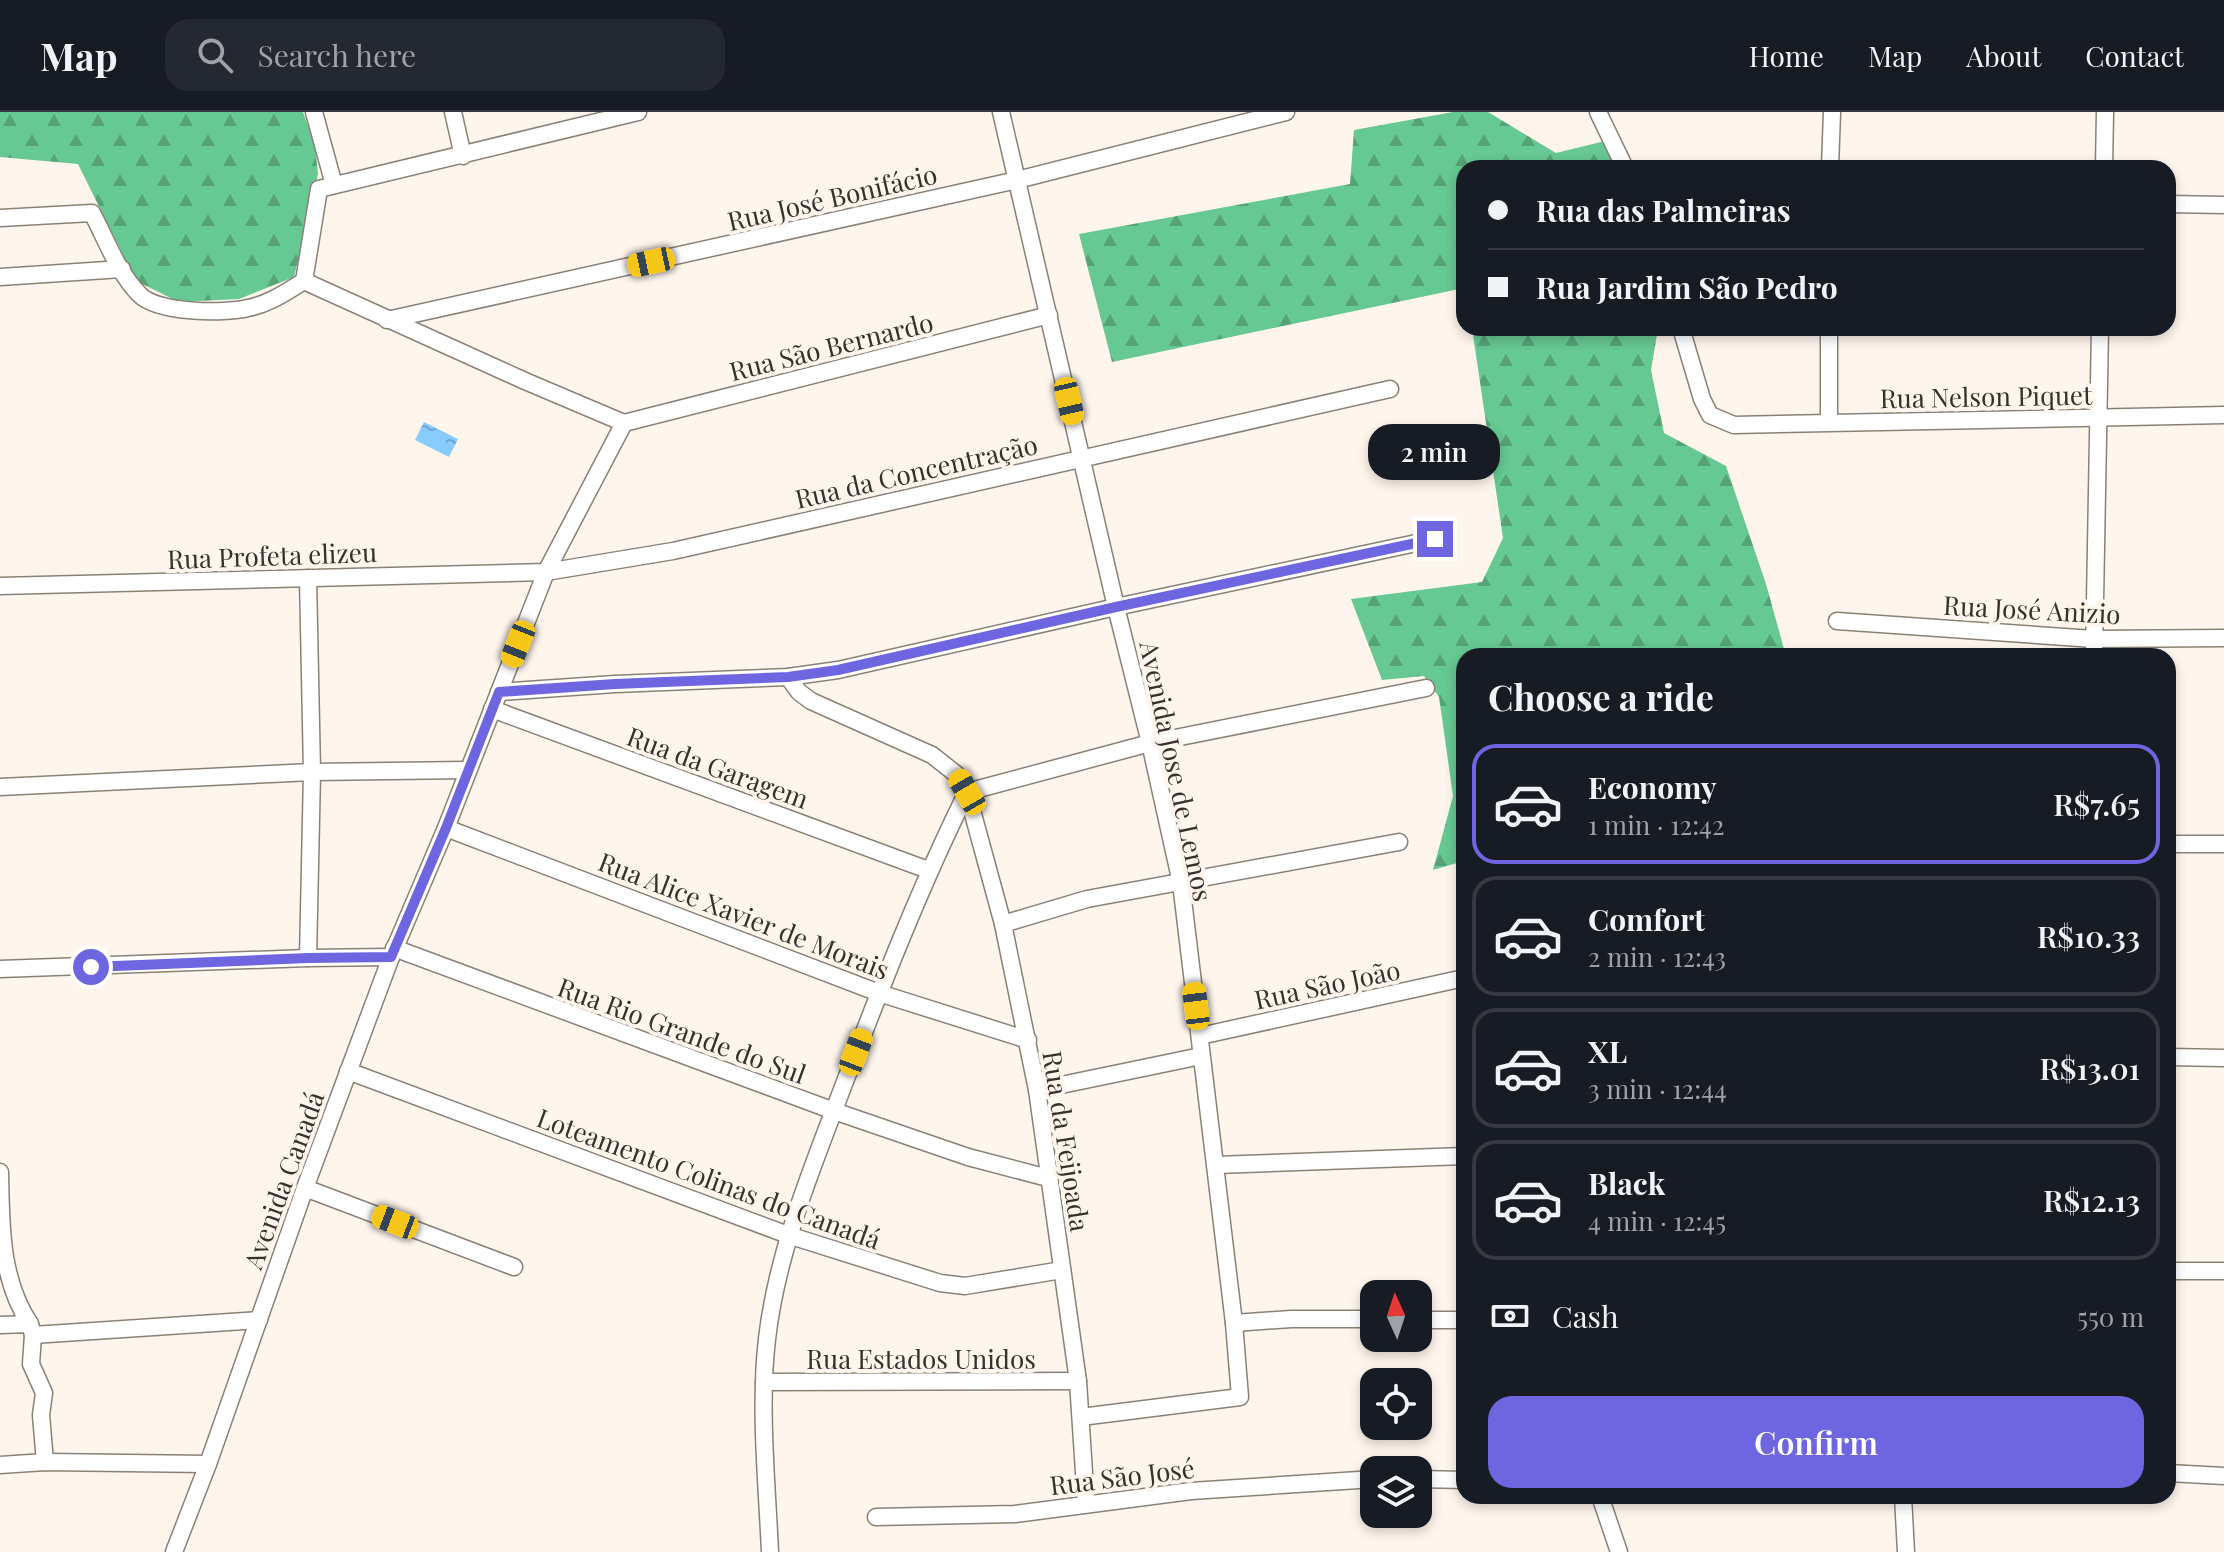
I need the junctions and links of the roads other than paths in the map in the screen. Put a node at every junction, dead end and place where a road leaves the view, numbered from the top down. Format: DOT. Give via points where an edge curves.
graph roads {
  1 [pos="314,112"];
  2 [pos="453,112"];
  3 [pos="638,112"];
  4 [pos="1001,112"];
  5 [pos="1286,112"];
  6 [pos="1598,112"];
  7 [pos="1832,112"];
  8 [pos="2105,112"];
  9 [pos="463,156"];
  10 [pos="1621,160"];
  11 [pos="1830,160"];
  12 [pos="2104,160"];
  13 [pos="1017,180"];
  14 [pos="327,187"];
  15 [pos="2176,204"];
  16 [pos="2224,205"];
  17 [pos="0,218"];
  18 [pos="122,269"];
  19 [pos="0,277"];
  20 [pos="304,281"];
  21 [pos="1049,315"];
  22 [pos="387,320"];
  23 [pos="1683,336"];
  24 [pos="1829,336"];
  25 [pos="2100,336"];
  26 [pos="1390,389"];
  27 [pos="2224,415"];
  28 [pos="2097,419"];
  29 [pos="1829,422"];
  30 [pos="624,423"];
  31 [pos="1083,458"];
  32 [pos="1435,539"];
  33 [pos="546,572"];
  34 [pos="308,578"];
  35 [pos="0,586"];
  36 [pos="1116,607"];
  37 [pos="1837,621"];
  38 [pos="2224,638"];
  39 [pos="2094,647"];
  40 [pos="788,677"];
  41 [pos="1426,688"];
  42 [pos="499,692"];
  43 [pos="492,709"];
  44 [pos="1150,743"];
  45 [pos="467,770"];
  46 [pos="312,772"];
  47 [pos="0,787"];
  48 [pos="967,792"];
  49 [pos="446,828"];
  50 [pos="1399,842"];
  51 [pos="2176,844"];
  52 [pos="2224,844"];
  53 [pos="928,870"];
  54 [pos="1181,883"];
  55 [pos="1003,924"];
  56 [pos="393,953"];
  57 [pos="308,958"];
  58 [pos="0,969"];
  59 [pos="1456,980"];
  60 [pos="879,993"];
  61 [pos="1200,1036"];
  62 [pos="1028,1040"];
  63 [pos="1201,1056"];
  64 [pos="2176,1057"];
  65 [pos="2224,1058"];
  66 [pos="348,1071"];
  67 [pos="1037,1090"];
  68 [pos="834,1111"];
  69 [pos="1456,1156"];
  70 [pos="1216,1165"];
  71 [pos="0,1172"];
  72 [pos="1048,1178"];
  73 [pos="305,1188"];
  74 [pos="788,1235"];
  75 [pos="514,1267"];
  76 [pos="1062,1270"];
  77 [pos="2176,1271"];
  78 [pos="2224,1271"];
  79 [pos="1360,1319"];
  80 [pos="259,1320"];
  81 [pos="1432,1320"];
  82 [pos="1456,1320"];
  83 [pos="1234,1323"];
  84 [pos="0,1325"];
  85 [pos="32,1330"];
  86 [pos="1078,1381"];
  87 [pos="764,1382"];
  88 [pos="1081,1417"];
  89 [pos="45,1462"];
  90 [pos="208,1464"];
  91 [pos="0,1465"];
  92 [pos="2176,1473"];
  93 [pos="2224,1476"];
  94 [pos="1432,1479"];
  95 [pos="1360,1480"];
  96 [pos="1456,1480"];
  97 [pos="1086,1503"];
  98 [pos="1603,1504"];
  99 [pos="1903,1504"];
  100 [pos="876,1517"];
  101 [pos="174,1552"];
  102 [pos="770,1552"];
  103 [pos="1619,1552"];
  104 [pos="1906,1552"];
  1 -- 14 [label="street"];
  2 -- 9 [label="street"];
  3 -- 9 [label="street"];
  4 -- 13 [label="street, Avenida Jose de Lemos"];
  5 -- 13 [label="street, Rua José Bonifácio"];
  6 -- 10 [label="street"];
  7 -- 11 [label="street"];
  8 -- 12 [label="street"];
  9 -- 14 [label="street"];
  13 -- 21 [label="street, Avenida Jose de Lemos"];
  13 -- 22 [label="street, Rua José Bonifácio"];
  14 -- 20 [label="street"];
  15 -- 16 [label="street"];
  17 -- 18 [label="street" via="92,213"];
  18 -- 19 [label="street"];
  18 -- 20 [label="street" via="140,296 164,307 215,311 269,302"];
  20 -- 22 [label="street"];
  21 -- 30 [label="street, Rua São Bernardo"];
  21 -- 31 [label="street, Avenida Jose de Lemos"];
  22 -- 30 [label="street"];
  23 -- 29 [label="street, Rua Nelson Piquet" via="1710,415 1734,425"];
  24 -- 29 [label="street"];
  25 -- 28 [label="street"];
  26 -- 31 [label="street, Rua da Concentração"];
  27 -- 28 [label="street, Rua Nelson Piquet"];
  28 -- 29 [label="street, Rua Nelson Piquet"];
  28 -- 39 [label="street"];
  30 -- 33 [label="street, Avenida Canadá"];
  31 -- 33 [label="street, Rua da Concentração" via="673,551"];
  31 -- 36 [label="street, Avenida Jose de Lemos"];
  32 -- 36 [label="street"];
  33 -- 34 [label="street, Rua Profeta elizeu"];
  33 -- 42 [label="street, Avenida Canadá"];
  34 -- 35 [label="street, Rua Profeta elizeu"];
  34 -- 46 [label="street"];
  36 -- 40 [label="street"];
  36 -- 44 [label="street, Avenida Jose de Lemos"];
  37 -- 39 [label="street, Rua José Anizio"];
  38 -- 39 [label="street, Rua José Anizio"];
  40 -- 42 [label="street"];
  40 -- 48 [label="street" via="811,701 932,755 956,774"];
  41 -- 44 [label="street"];
  42 -- 43 [label="street, Avenida Canadá"];
  43 -- 45 [label="street, Avenida Canadá"];
  43 -- 53 [label="street, Rua da Garagem"];
  44 -- 48 [label="street"];
  44 -- 54 [label="street, Avenida Jose de Lemos"];
  45 -- 46 [label="street"];
  45 -- 49 [label="street, Avenida Canadá"];
  46 -- 47 [label="street"];
  46 -- 57 [label="street"];
  48 -- 53 [label="street"];
  48 -- 55 [label="street, Rua da Feijoada"];
  49 -- 56 [label="street, Avenida Canadá"];
  49 -- 60 [label="street, Rua Alice Xavier de Morais"];
  50 -- 54 [label="street"];
  51 -- 52 [label="street"];
  53 -- 60 [label="street"];
  54 -- 55 [label="street" via="1087,899"];
  54 -- 61 [label="street, Avenida Jose de Lemos"];
  55 -- 62 [label="street, Rua da Feijoada"];
  56 -- 57 [label="street"];
  56 -- 66 [label="street, Avenida Canadá"];
  56 -- 68 [label="street, Rua Rio Grande do Sul"];
  57 -- 58 [label="street"];
  59 -- 61 [label="street, Rua São João"];
  60 -- 62 [label="street, Rua Alice Xavier de Morais"];
  60 -- 68 [label="street"];
  61 -- 63 [label="street, Avenida Jose de Lemos"];
  62 -- 67 [label="street, Rua da Feijoada"];
  63 -- 67 [label="street"];
  63 -- 70 [label="street, Avenida Jose de Lemos"];
  64 -- 65 [label="street"];
  66 -- 73 [label="street, Avenida Canadá"];
  66 -- 74 [label="street, Loteamento Colinas do Canadá"];
  67 -- 72 [label="street, Rua da Feijoada"];
  68 -- 72 [label="street, Rua Rio Grande do Sul"];
  68 -- 74 [label="street"];
  69 -- 70 [label="street"];
  70 -- 83 [label="street"];
  71 -- 85 [label="street" via="2,1249 15,1300"];
  72 -- 76 [label="street, Rua da Feijoada"];
  73 -- 75 [label="street"];
  73 -- 80 [label="street, Avenida Canadá"];
  74 -- 76 [label="street, Loteamento Colinas do Canadá" via="940,1283 965,1286"];
  74 -- 87 [label="street"];
  76 -- 86 [label="street, Rua da Feijoada"];
  77 -- 78 [label="street"];
  79 -- 83 [label="street"];
  80 -- 85 [label="street"];
  80 -- 90 [label="street, Avenida Canadá"];
  81 -- 82 [label="street"];
  83 -- 88 [label="street" via="1240,1397"];
  84 -- 85 [label="street"];
  85 -- 89 [label="street" via="31,1364 44,1393"];
  86 -- 87 [label="street, Rua Estados Unidos"];
  86 -- 88 [label="street, Rua da Feijoada"];
  87 -- 102 [label="street"];
  88 -- 97 [label="street, Rua da Feijoada"];
  89 -- 90 [label="street"];
  89 -- 91 [label="street"];
  90 -- 101 [label="street, Avenida Canadá"];
  92 -- 93 [label="street"];
  94 -- 96 [label="street"];
  95 -- 97 [label="street, Rua São José"];
  97 -- 100 [label="street, Rua São José" via="1015,1514"];
  98 -- 103 [label="street"];
  99 -- 104 [label="street"];
}
